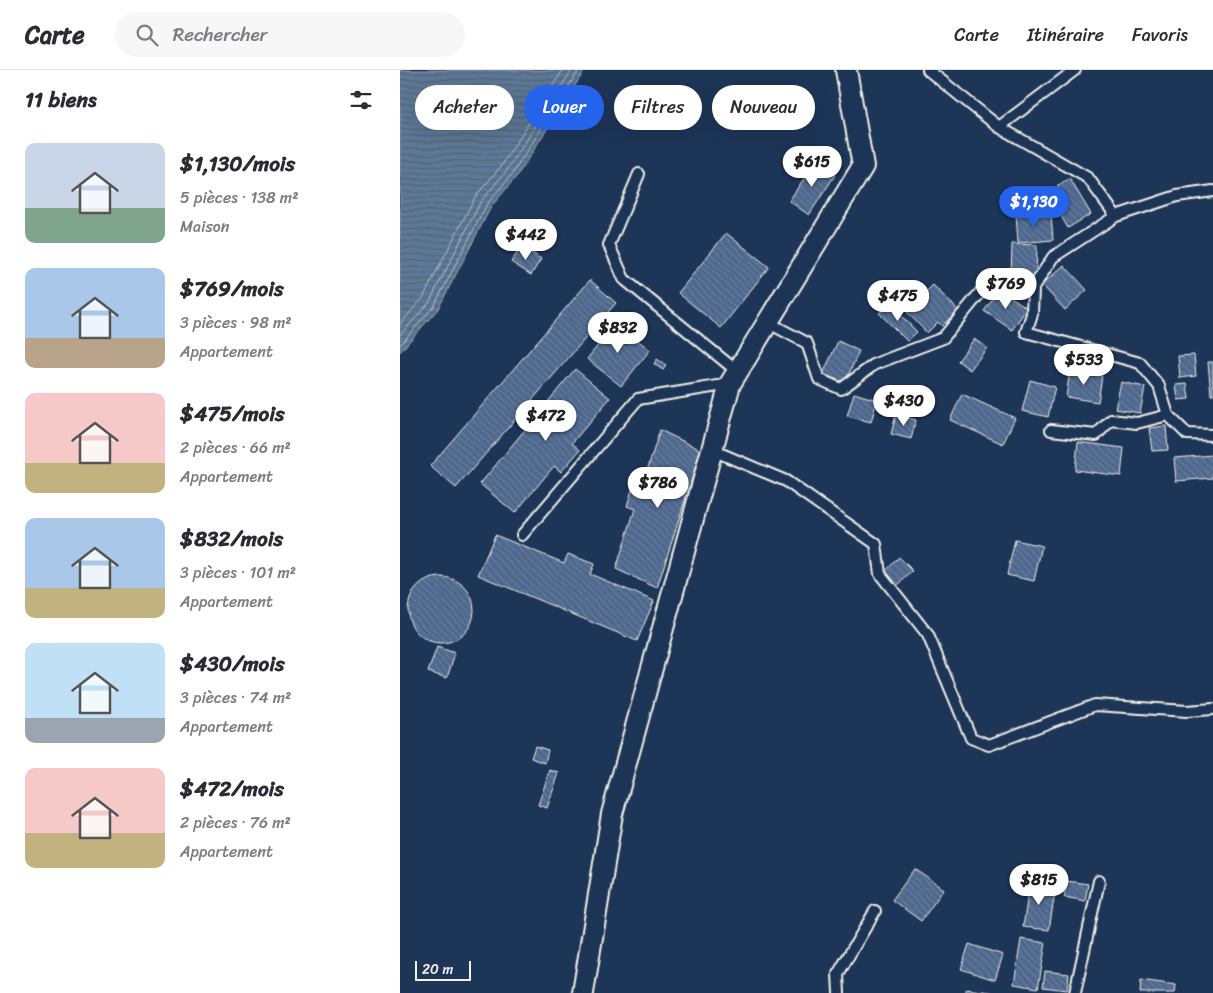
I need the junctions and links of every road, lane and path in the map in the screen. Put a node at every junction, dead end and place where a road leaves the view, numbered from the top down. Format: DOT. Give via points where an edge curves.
graph roads {
  1 [pos="846,70"];
  2 [pos="928,70"];
  3 [pos="1075,70"];
  4 [pos="999,127"];
  5 [pos="639,174"];
  6 [pos="1213,192"];
  7 [pos="1116,216"];
  8 [pos="1033,288"];
  9 [pos="769,323"];
  10 [pos="734,378"];
  11 [pos="1168,415"];
  12 [pos="1051,430"];
  13 [pos="1213,435"];
  14 [pos="712,450"];
  15 [pos="522,535"];
  16 [pos="1213,709"];
  17 [pos="1099,881"];
  18 [pos="875,911"];
  19 [pos="583,993"];
  20 [pos="839,993"];
  21 [pos="1075,993"];
  1 -- 9 [label="street" via="863,166"];
  2 -- 4 [label="lane"];
  3 -- 4 [label="lane"];
  4 -- 7 [label="lane" via="1088,178"];
  5 -- 10 [label="lane" via="609,245 624,279"];
  6 -- 7 [label="lane" via="1177,196"];
  7 -- 8 [label="lane" via="1052,256"];
  8 -- 9 [label="lane" via="1022,289 1000,280 984,288 943,338 875,364 841,389 818,378 807,343"];
  8 -- 11 [label="lane" via="1032,314 1026,332 1140,363 1159,386"];
  9 -- 10 [label="street"];
  10 -- 14 [label="street"];
  10 -- 15 [label="lane" via="638,399"];
  11 -- 12 [label="lane" via="1137,423 1111,420 1096,435"];
  11 -- 13 [label="lane" via="1187,434"];
  14 -- 16 [label="lane" via="786,481 876,544 880,574 928,635 971,738 989,746 1096,705"];
  14 -- 19 [label="street" via="612,814"];
  17 -- 21 [label="lane"];
  18 -- 20 [label="lane" via="838,974"];
}
